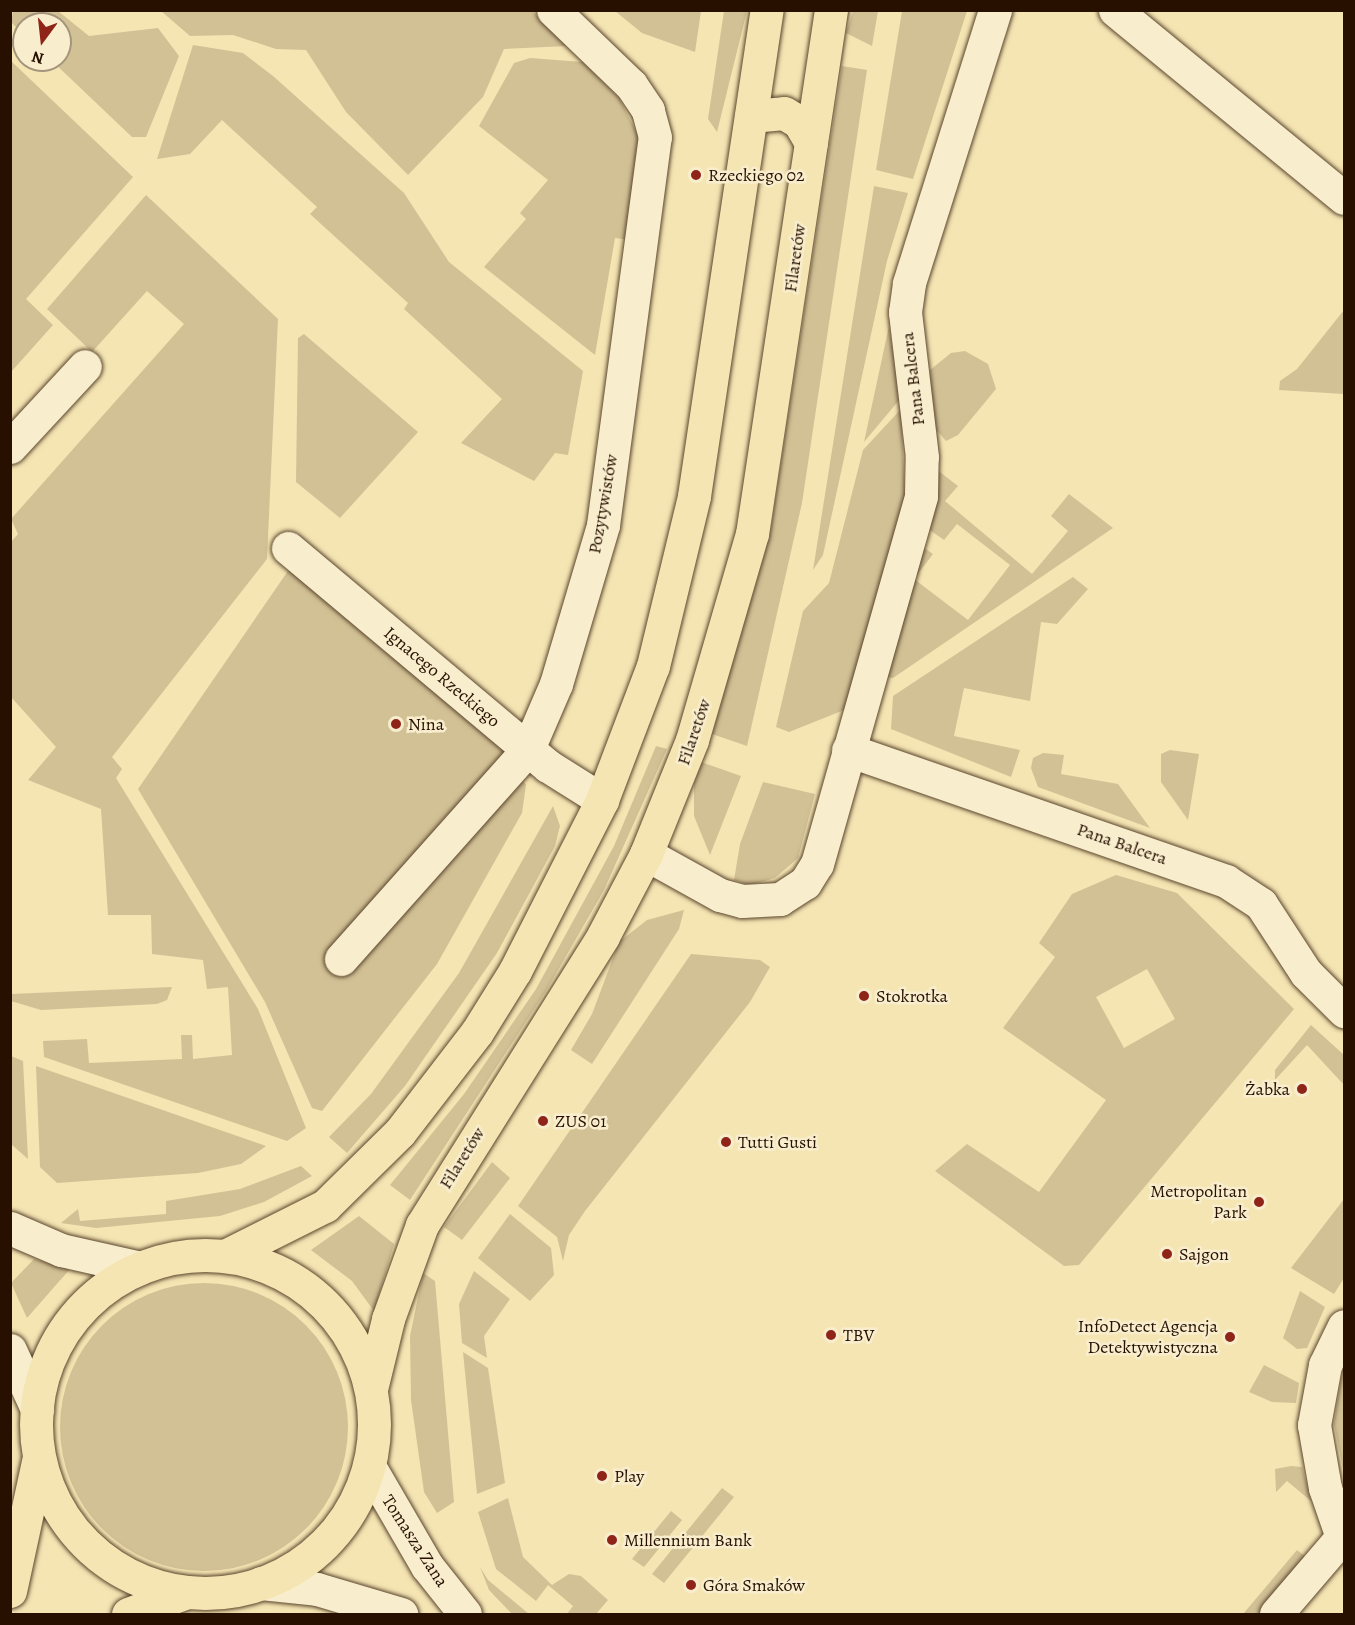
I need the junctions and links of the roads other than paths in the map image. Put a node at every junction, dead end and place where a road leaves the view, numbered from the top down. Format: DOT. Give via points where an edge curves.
graph roads {
  1 [pos="552,10"];
  2 [pos="767,10"];
  3 [pos="831,10"];
  4 [pos="995,10"];
  5 [pos="1115,10"];
  6 [pos="751,116"];
  7 [pos="811,143"];
  8 [pos="1344,198"];
  9 [pos="85,366"];
  10 [pos="10,447"];
  11 [pos="288,548"];
  12 [pos="528,749"];
  13 [pos="849,750"];
  14 [pos="602,800"];
  15 [pos="645,854"];
  16 [pos="341,959"];
  17 [pos="1344,1011"];
  18 [pos="10,1228"];
  19 [pos="225,1256"];
  20 [pos="140,1268"];
  21 [pos="1344,1326"];
  22 [pos="10,1350"];
  23 [pos="370,1389"];
  24 [pos="37,1409"];
  25 [pos="39,1457"];
  26 [pos="369,1466"];
  27 [pos="1343,1538"];
  28 [pos="261,1583"];
  29 [pos="10,1592"];
  30 [pos="187,1592"];
  31 [pos="128,1614"];
  32 [pos="401,1614"];
  33 [pos="465,1614"];
  34 [pos="1276,1614"];
  1 -- 12 [label="street, Pozytywistów" via="631,85 648,110 656,137 603,525 556,684"];
  2 -- 6 [label="main road"];
  3 -- 7 [label="main road, Filaretów"];
  4 -- 13 [label="street, Pana Balcera" via="909,283 905,312 922,457 921,496"];
  5 -- 8 [label="street"];
  6 -- 7 [label="main road" via="784,113 799,122"];
  6 -- 14 [label="main road" via="709,406 675,581 642,698"];
  7 -- 15 [label="main road, Filaretów" via="752,534 692,740"];
  9 -- 10 [label="street"];
  11 -- 12 [label="street, Ignacego Rzeckiego"];
  12 -- 14 [label="street, Ignacego Rzeckiego"];
  12 -- 16 [label="street, Pozytywistów"];
  13 -- 15 [label="street, Pana Balcera" via="817,864 805,883 780,899 742,901 720,895"];
  13 -- 17 [label="street, Pana Balcera" via="1227,881 1261,904 1306,973"];
  14 -- 19 [label="main road" via="509,981 477,1032 400,1132 325,1206"];
  15 -- 23 [label="main road, Filaretów" via="598,945 422,1225 388,1319"];
  18 -- 20 [label="street" via="61,1250"];
  19 -- 20 [label="main road" via="182,1257"];
  19 -- 23 [label="main road" via="278,1272 315,1296 350,1338"];
  20 -- 24 [label="main road" via="105,1288 69,1324 49,1360"];
  21 -- 27 [label="street" via="1325,1365 1314,1425 1324,1488"];
  22 -- 24 [label="street"];
  23 -- 26 [label="main road" via="374,1433"];
  24 -- 25 [label="main road"];
  25 -- 29 [label="main road"];
  25 -- 30 [label="main road" via="57,1504 95,1552 138,1579"];
  26 -- 28 [label="main road" via="353,1507 333,1534 301,1564"];
  26 -- 33 [label="street, Tomasza Zana" via="427,1566"];
  27 -- 34 [label="street"];
  28 -- 30 [label="main road" via="230,1591"];
  28 -- 32 [label="street" via="317,1589"];
  30 -- 31 [label="main road"];
}
